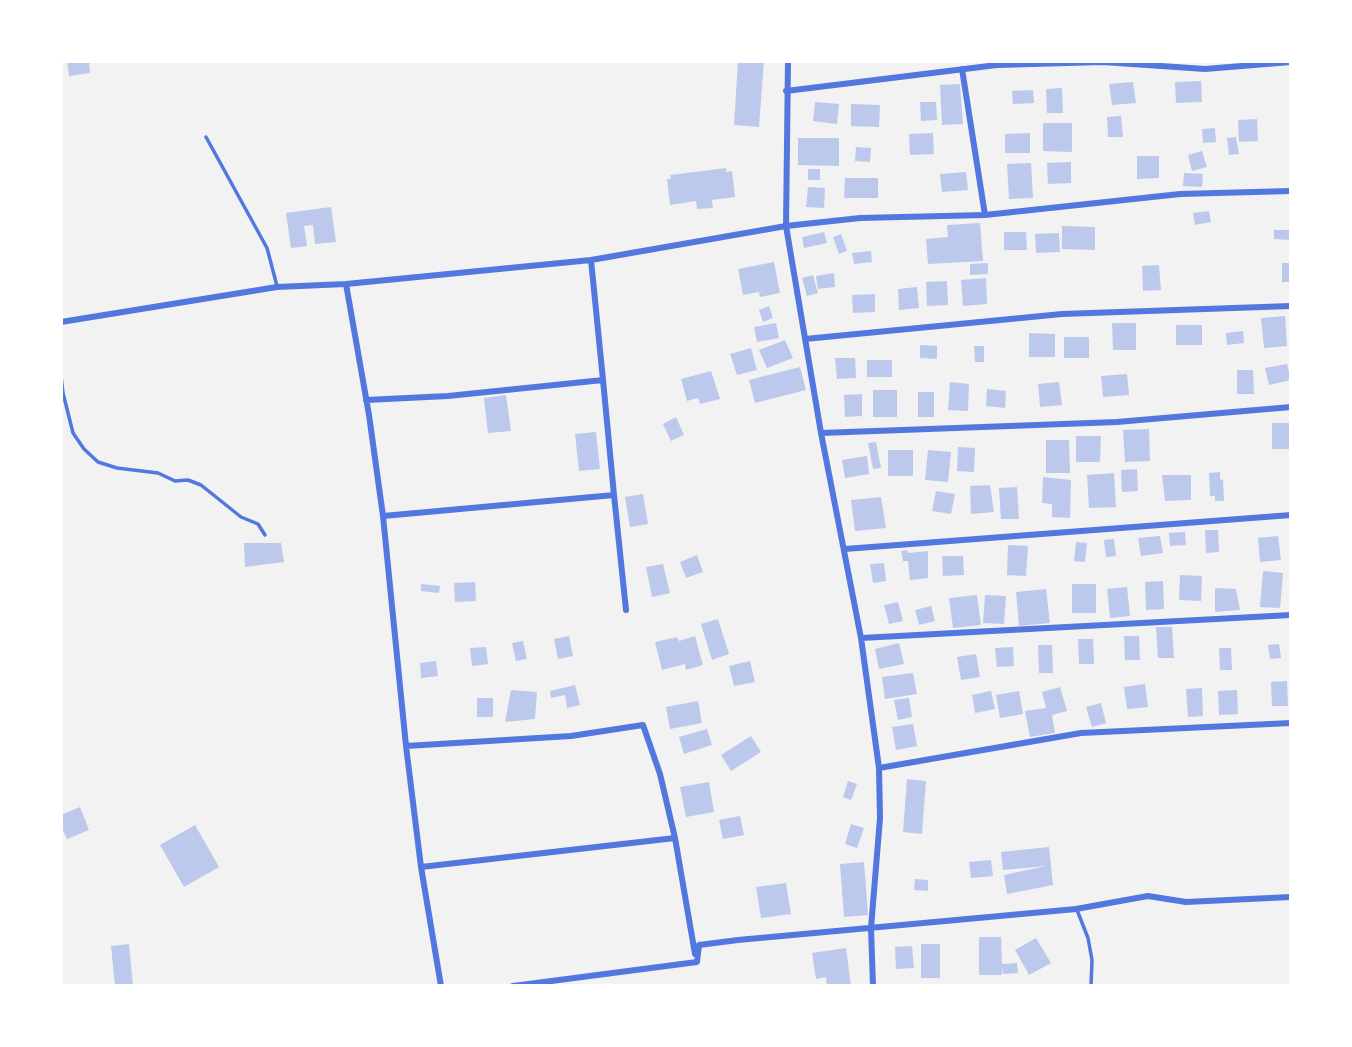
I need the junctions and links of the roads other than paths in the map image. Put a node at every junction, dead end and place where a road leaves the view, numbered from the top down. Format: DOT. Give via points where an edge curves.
graph roads {
  1 [pos="788,61"];
  2 [pos="1291,62"];
  3 [pos="1205,65"];
  4 [pos="962,69"];
  5 [pos="786,91"];
  6 [pos="206,137"];
  7 [pos="1291,191"];
  8 [pos="985,215"];
  9 [pos="786,226"];
  10 [pos="591,260"];
  11 [pos="346,284"];
  12 [pos="277,287"];
  13 [pos="1291,306"];
  14 [pos="61,322"];
  15 [pos="805,339"];
  16 [pos="61,376"];
  17 [pos="603,380"];
  18 [pos="366,400"];
  19 [pos="1291,407"];
  20 [pos="821,433"];
  21 [pos="614,495"];
  22 [pos="1291,515"];
  23 [pos="383,516"];
  24 [pos="265,535"];
  25 [pos="845,549"];
  26 [pos="626,610"];
  27 [pos="1291,615"];
  28 [pos="861,638"];
  29 [pos="1291,723"];
  30 [pos="406,746"];
  31 [pos="879,768"];
  32 [pos="675,838"];
  33 [pos="421,867"];
  34 [pos="1291,897"];
  35 [pos="1076,909"];
  36 [pos="871,928"];
  37 [pos="697,962"];
  38 [pos="441,986"];
  39 [pos="513,986"];
  40 [pos="873,986"];
  41 [pos="1091,986"];
  1 -- 5 [label="street"];
  2 -- 3 [label="street"];
  3 -- 4 [label="street" via="1103,62"];
  4 -- 5 [label="street"];
  4 -- 8 [label="street"];
  5 -- 9 [label="street"];
  6 -- 12 [label="lane" via="267,248"];
  7 -- 8 [label="street" via="1180,194"];
  8 -- 9 [label="street" via="860,218"];
  9 -- 10 [label="street"];
  9 -- 15 [label="street"];
  10 -- 11 [label="street"];
  10 -- 17 [label="street"];
  11 -- 12 [label="street"];
  11 -- 18 [label="street"];
  12 -- 14 [label="street"];
  13 -- 15 [label="street" via="1062,314"];
  15 -- 20 [label="street"];
  16 -- 24 [label="lane" via="73,433 99,462 201,485 258,524"];
  17 -- 18 [label="street"];
  17 -- 21 [label="street"];
  18 -- 23 [label="street"];
  19 -- 20 [label="street" via="1117,422"];
  20 -- 25 [label="street"];
  21 -- 23 [label="street"];
  21 -- 26 [label="street"];
  22 -- 25 [label="street"];
  23 -- 30 [label="street"];
  25 -- 28 [label="street"];
  27 -- 28 [label="street"];
  28 -- 31 [label="street"];
  29 -- 31 [label="street" via="1081,733"];
  30 -- 32 [label="street" via="571,736 643,725"];
  30 -- 33 [label="street"];
  31 -- 36 [label="street"];
  32 -- 33 [label="street"];
  32 -- 37 [label="street"];
  33 -- 38 [label="street"];
  34 -- 35 [label="street" via="1186,902 1148,895"];
  35 -- 36 [label="street"];
  35 -- 41 [label="lane" via="1088,938"];
  36 -- 37 [label="street" via="699,945"];
  36 -- 40 [label="street"];
  37 -- 39 [label="street"];
}
